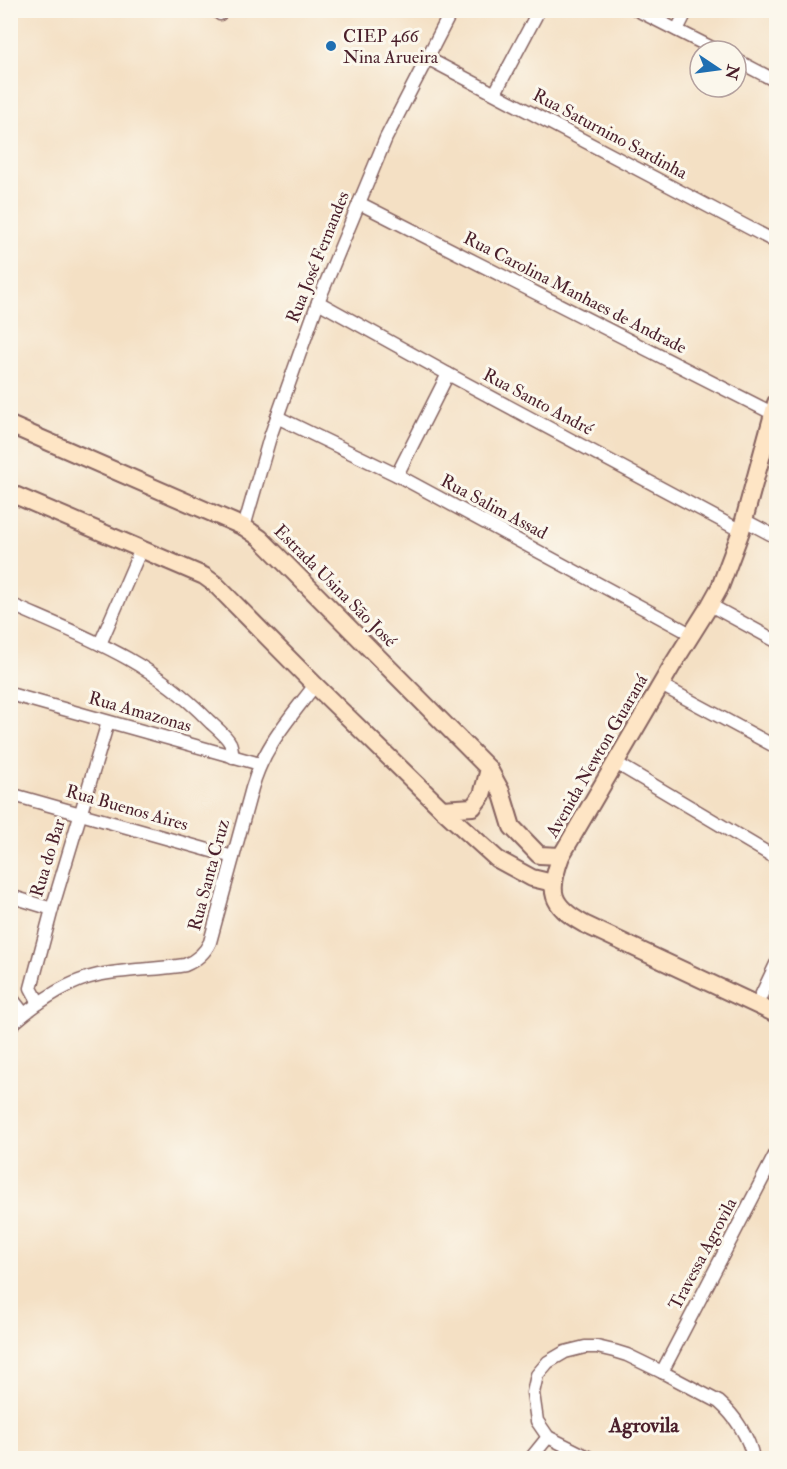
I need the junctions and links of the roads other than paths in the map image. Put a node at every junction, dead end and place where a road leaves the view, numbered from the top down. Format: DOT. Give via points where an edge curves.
graph roads {
  1 [pos="452,10"];
  2 [pos="539,10"];
  3 [pos="637,10"];
  4 [pos="687,10"];
  5 [pos="677,30"];
  6 [pos="695,39"];
  7 [pos="427,58"];
  8 [pos="748,66"];
  9 [pos="777,81"];
  10 [pos="495,93"];
  11 [pos="359,203"];
  12 [pos="777,243"];
  13 [pos="318,302"];
  14 [pos="447,374"];
  15 [pos="278,417"];
  16 [pos="774,417"];
  17 [pos="10,425"];
  18 [pos="397,475"];
  19 [pos="10,493"];
  20 [pos="743,525"];
  21 [pos="244,528"];
  22 [pos="777,537"];
  23 [pos="141,549"];
  24 [pos="10,604"];
  25 [pos="710,604"];
  26 [pos="691,634"];
  27 [pos="777,641"];
  28 [pos="100,644"];
  29 [pos="315,685"];
  30 [pos="661,685"];
  31 [pos="10,694"];
  32 [pos="108,722"];
  33 [pos="777,747"];
  34 [pos="233,757"];
  35 [pos="616,763"];
  36 [pos="260,764"];
  37 [pos="489,769"];
  38 [pos="10,794"];
  39 [pos="442,809"];
  40 [pos="80,814"];
  41 [pos="561,856"];
  42 [pos="233,857"];
  43 [pos="777,858"];
  44 [pos="552,884"];
  45 [pos="10,896"];
  46 [pos="52,909"];
  47 [pos="777,964"];
  48 [pos="773,979"];
  49 [pos="10,1000"];
  50 [pos="39,1003"];
  51 [pos="757,1004"];
  52 [pos="24,1014"];
  53 [pos="777,1014"];
  54 [pos="10,1026"];
  55 [pos="777,1153"];
  56 [pos="662,1372"];
  57 [pos="548,1437"];
  58 [pos="531,1458"];
  59 [pos="590,1458"];
  60 [pos="753,1458"];
  1 -- 7 [label="street, Rua José Fernandes"];
  2 -- 10 [label="street"];
  3 -- 5 [label="street"];
  4 -- 5 [label="street"];
  5 -- 6 [label="street"];
  7 -- 10 [label="street, Rua Saturnino Sardinha"];
  7 -- 11 [label="street, Rua José Fernandes" via="386,138"];
  8 -- 9 [label="street"];
  10 -- 12 [label="street, Rua Saturnino Sardinha"];
  11 -- 13 [label="street, Rua José Fernandes"];
  11 -- 16 [label="street, Rua Carolina Manhaes de Andrade"];
  13 -- 14 [label="street, Rua Santo André"];
  13 -- 15 [label="street, Rua José Fernandes"];
  14 -- 18 [label="street"];
  14 -- 20 [label="street, Rua Santo André"];
  15 -- 18 [label="street, Rua Salim Assad"];
  15 -- 21 [label="street, Rua José Fernandes"];
  16 -- 20 [label="main road, Avenida Newton Guaraná"];
  17 -- 21 [label="main road, Estrada Usina São José"];
  18 -- 26 [label="street, Rua Salim Assad"];
  19 -- 23 [label="main road"];
  20 -- 22 [label="street, Rua Santo André"];
  20 -- 25 [label="main road, Avenida Newton Guaraná"];
  21 -- 37 [label="main road, Estrada Usina São José" via="260,538"];
  23 -- 28 [label="street"];
  23 -- 29 [label="main road" via="215,584"];
  24 -- 28 [label="street"];
  25 -- 26 [label="main road, Avenida Newton Guaraná"];
  25 -- 27 [label="street"];
  26 -- 30 [label="main road, Avenida Newton Guaraná"];
  28 -- 34 [label="street" via="134,661 180,693 230,743"];
  29 -- 36 [label="street, Rua Santa Cruz" via="273,740"];
  29 -- 39 [label="main road"];
  30 -- 33 [label="street"];
  30 -- 35 [label="main road, Avenida Newton Guaraná"];
  31 -- 32 [label="street, Rua Amazonas"];
  32 -- 34 [label="street, Rua Amazonas"];
  32 -- 40 [label="street, Rua do Bar"];
  34 -- 36 [label="street, Rua Amazonas"];
  35 -- 41 [label="main road, Avenida Newton Guaraná"];
  35 -- 43 [label="street"];
  36 -- 42 [label="street, Rua Santa Cruz"];
  37 -- 39 [label="main road" via="482,795 473,807"];
  37 -- 41 [label="main road, Estrada Usina São José" via="512,826 539,855"];
  38 -- 40 [label="street, Rua Buenos Aires"];
  39 -- 44 [label="main road" via="497,859"];
  40 -- 42 [label="street, Rua Buenos Aires"];
  40 -- 46 [label="street, Rua do Bar"];
  41 -- 44 [label="main road, Avenida Newton Guaraná"];
  42 -- 50 [label="street, Rua Santa Cruz" via="210,942 198,958 185,965 98,975"];
  44 -- 51 [label="main road" via="560,907 569,916"];
  45 -- 46 [label="street"];
  46 -- 50 [label="street, Rua do Bar" via="31,988"];
  47 -- 48 [label="street"];
  48 -- 51 [label="street"];
  49 -- 52 [label="street"];
  50 -- 52 [label="street, Rua Santa Cruz"];
  51 -- 53 [label="main road"];
  52 -- 54 [label="street, Rua Santa Cruz"];
  55 -- 56 [label="street, Travessa Agrovila"];
  56 -- 57 [label="street" via="627,1355 597,1347 565,1352 548,1362 537,1375 533,1393 537,1420"];
  56 -- 60 [label="street" via="719,1402 730,1412"];
  57 -- 58 [label="street"];
  57 -- 59 [label="street"];
}
